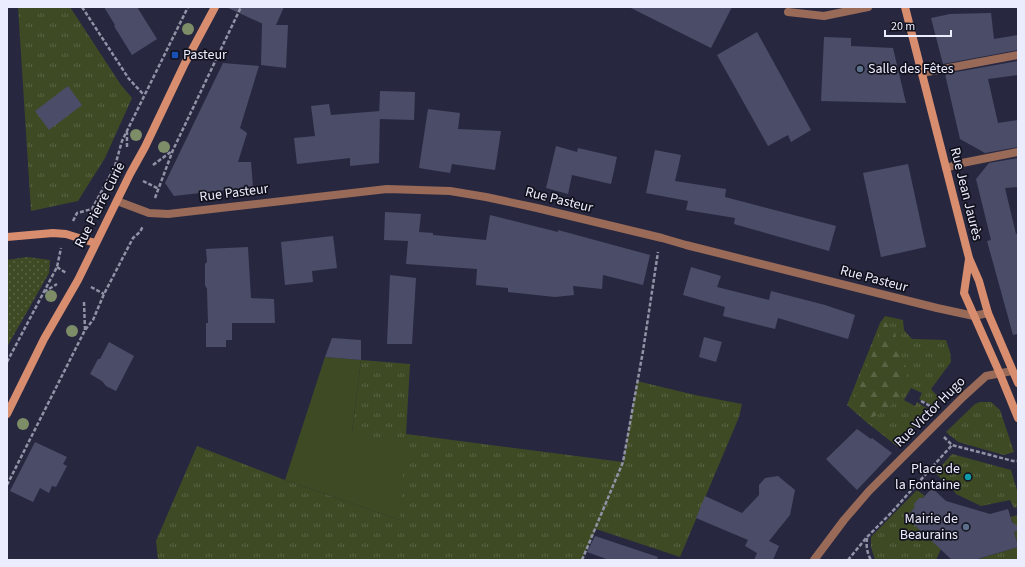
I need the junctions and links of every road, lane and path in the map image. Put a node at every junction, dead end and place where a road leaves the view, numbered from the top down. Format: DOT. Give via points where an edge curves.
graph roads {
  1 [pos="82,7"];
  2 [pos="188,7"];
  3 [pos="215,7"];
  4 [pos="241,7"];
  5 [pos="868,7"];
  6 [pos="905,7"];
  7 [pos="788,12"];
  8 [pos="1018,55"];
  9 [pos="922,73"];
  10 [pos="144,95"];
  11 [pos="1018,152"];
  12 [pos="946,168"];
  13 [pos="117,201"];
  14 [pos="149,213"];
  15 [pos="66,234"];
  16 [pos="7,237"];
  17 [pos="662,238"];
  18 [pos="95,243"];
  19 [pos="969,258"];
  20 [pos="988,313"];
  21 [pos="974,316"];
  22 [pos="7,362"];
  23 [pos="1012,371"];
  24 [pos="1000,374"];
  25 [pos="1018,383"];
  26 [pos="921,401"];
  27 [pos="7,414"];
  28 [pos="1018,418"];
  29 [pos="934,427"];
  30 [pos="952,445"];
  31 [pos="1018,461"];
  32 [pos="7,486"];
  33 [pos="867,537"];
  34 [pos="582,560"];
  35 [pos="814,560"];
  36 [pos="848,560"];
  37 [pos="871,560"];
  1 -- 10 [label="path" via="129,79"];
  2 -- 10 [label="path"];
  3 -- 13 [label="main road, Rue Pierre Curie"];
  4 -- 14 [label="path" via="173,150"];
  5 -- 7 [label="street" via="824,16"];
  6 -- 9 [label="main road, Rue Jean Jaurès"];
  8 -- 9 [label="street"];
  9 -- 12 [label="main road, Rue Jean Jaurès"];
  10 -- 15 [label="path" via="122,141 116,166 92,209 77,212"];
  11 -- 12 [label="street"];
  12 -- 19 [label="main road, Rue Jean Jaurès"];
  13 -- 14 [label="street, Rue Pasteur"];
  13 -- 18 [label="main road, Rue Pierre Curie"];
  14 -- 17 [label="street, Rue Pasteur" via="168,214 387,189 450,191 530,206"];
  14 -- 32 [label="path" via="140,232 133,238 93,320 85,330"];
  15 -- 16 [label="main road"];
  15 -- 18 [label="main road"];
  15 -- 22 [label="path" via="59,250 56,267"];
  17 -- 21 [label="street, Rue Pasteur"];
  17 -- 34 [label="path" via="623,462"];
  18 -- 27 [label="main road, Rue Pierre Curie"];
  19 -- 20 [label="main road, Rue Jean Jaurès"];
  19 -- 21 [label="main road" via="964,293"];
  20 -- 21 [label="street, Rue Pasteur"];
  20 -- 23 [label="main road, Rue Jean Jaurès"];
  21 -- 24 [label="main road"];
  23 -- 24 [label="street, Rue Victor Hugo"];
  23 -- 25 [label="main road, Rue Jean Jaurès"];
  24 -- 28 [label="main road"];
  24 -- 29 [label="street, Rue Victor Hugo" via="986,376"];
  26 -- 29 [label="path" via="936,409 926,420"];
  29 -- 30 [label="path"];
  29 -- 35 [label="street, Rue Victor Hugo" via="869,491"];
  30 -- 31 [label="path"];
  30 -- 33 [label="path"];
  33 -- 36 [label="path"];
  33 -- 37 [label="path" via="866,544"];
}
